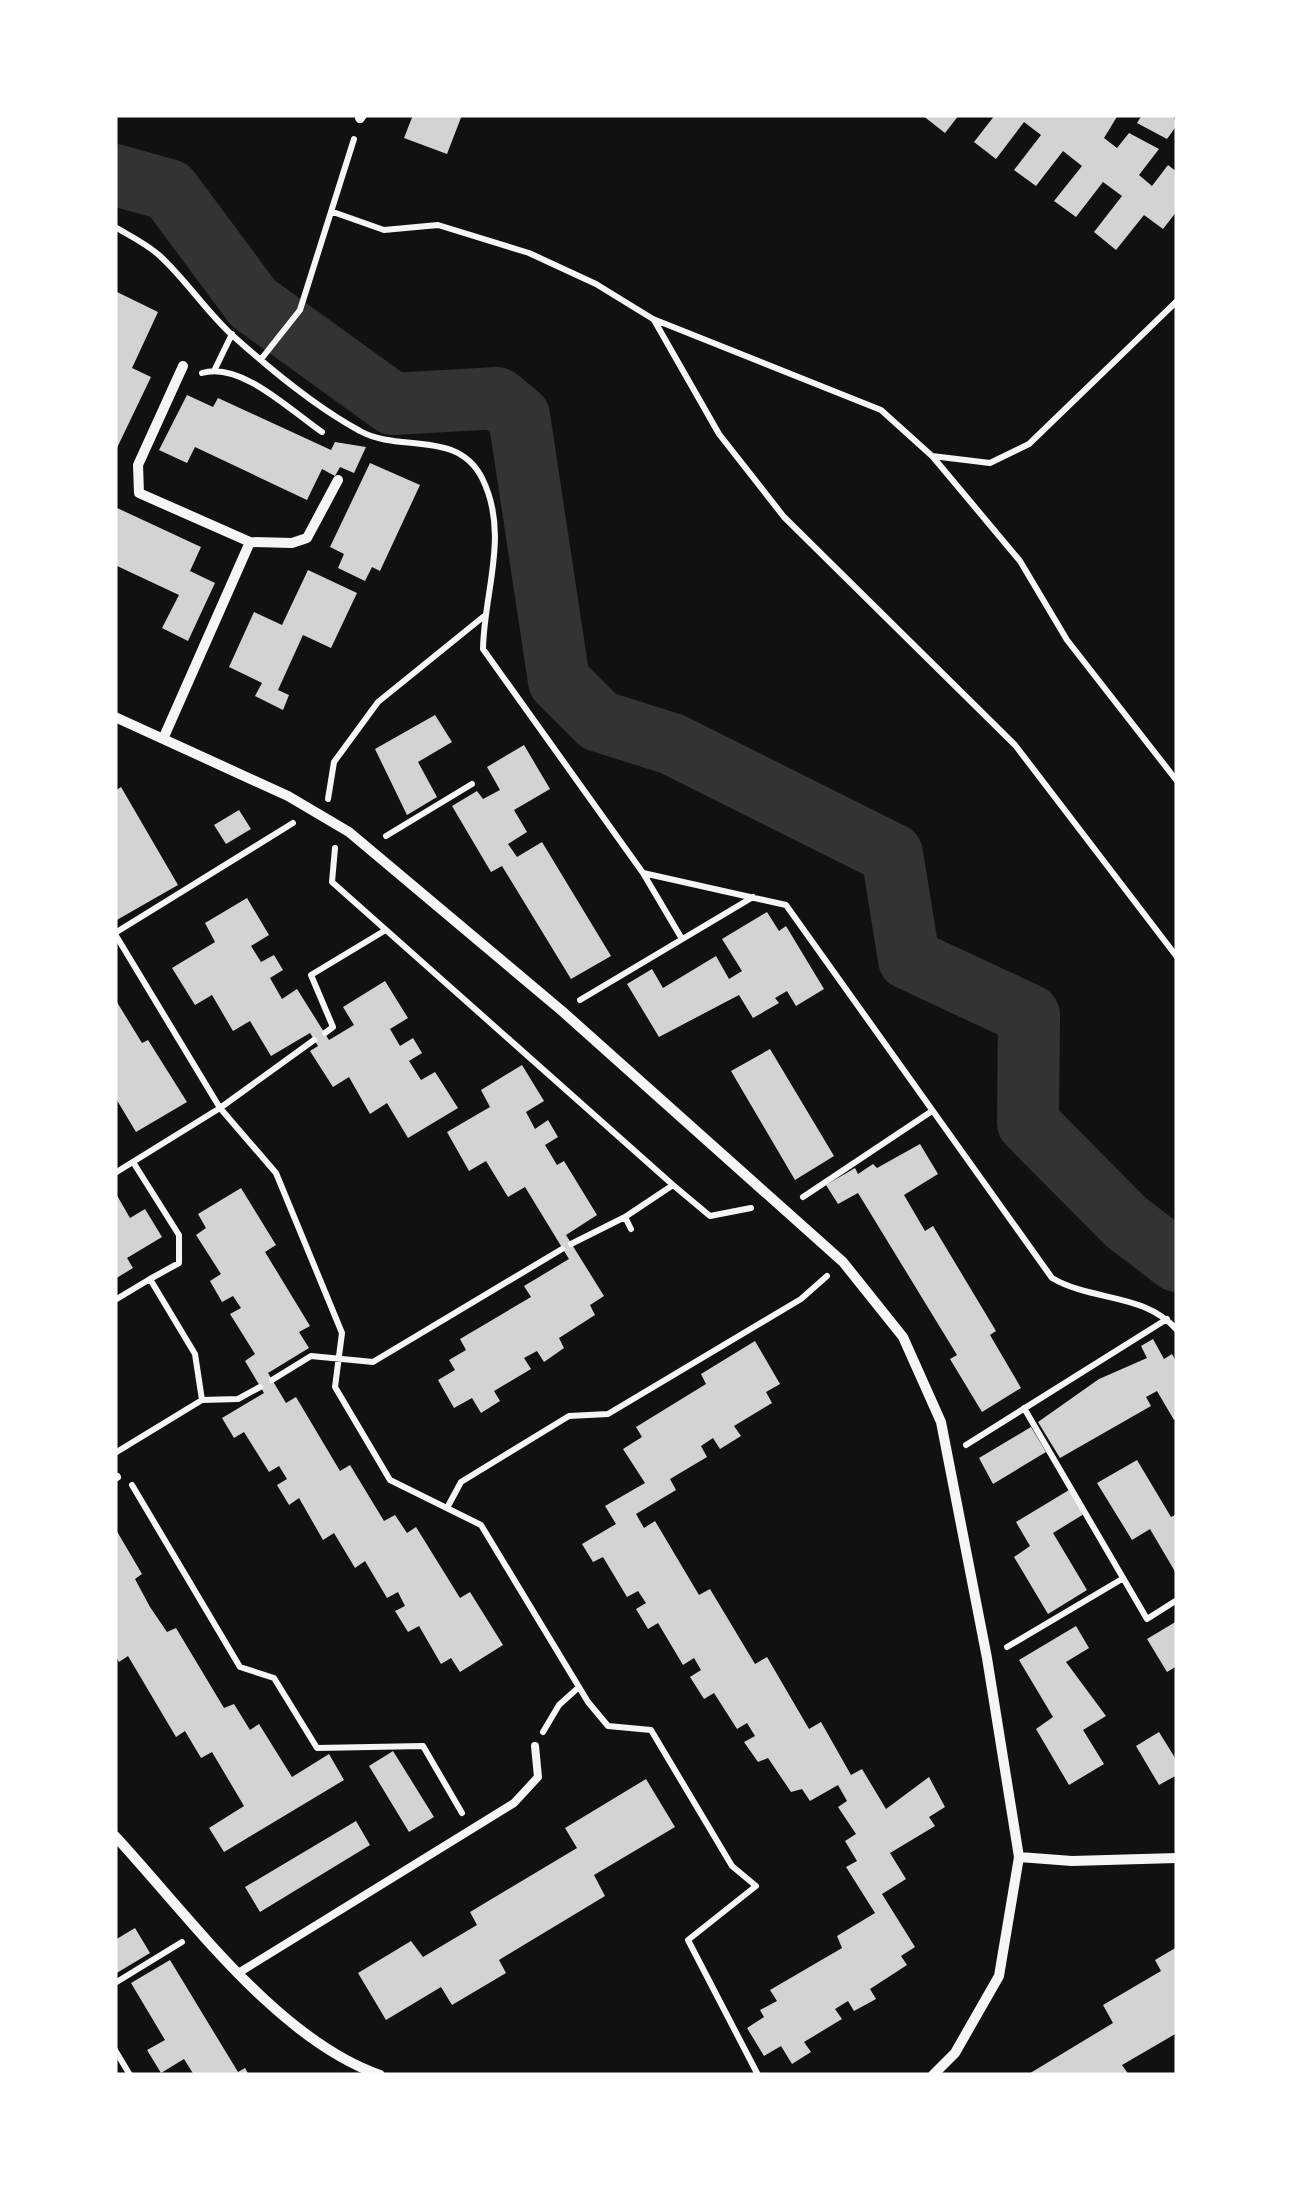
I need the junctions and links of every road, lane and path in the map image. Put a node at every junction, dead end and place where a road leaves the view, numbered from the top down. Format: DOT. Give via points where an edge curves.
graph roads {
  1 [pos="361,117"];
  2 [pos="333,212"];
  3 [pos="115,227"];
  4 [pos="1177,301"];
  5 [pos="653,319"];
  6 [pos="232,334"];
  7 [pos="262,358"];
  8 [pos="183,366"];
  9 [pos="215,369"];
  10 [pos="322,432"];
  11 [pos="932,456"];
  12 [pos="338,480"];
  13 [pos="250,542"];
  14 [pos="484,617"];
  15 [pos="115,717"];
  16 [pos="164,738"];
  17 [pos="1177,781"];
  18 [pos="472,784"];
  19 [pos="311,810"];
  20 [pos="349,832"];
  21 [pos="370,850"];
  22 [pos="644,874"];
  23 [pos="753,897"];
  24 [pos="384,932"];
  25 [pos="115,934"];
  26 [pos="682,939"];
  27 [pos="1177,957"];
  28 [pos="562,1010"];
  29 [pos="324,1033"];
  30 [pos="314,1040"];
  31 [pos="220,1108"];
  32 [pos="932,1111"];
  33 [pos="134,1162"];
  34 [pos="115,1173"];
  35 [pos="673,1184"];
  36 [pos="765,1192"];
  37 [pos="786,1211"];
  38 [pos="625,1217"];
  39 [pos="631,1229"];
  40 [pos="572,1244"];
  41 [pos="562,1249"];
  42 [pos="843,1262"];
  43 [pos="150,1279"];
  44 [pos="115,1300"];
  45 [pos="1167,1319"];
  46 [pos="1177,1330"];
  47 [pos="338,1358"];
  48 [pos="272,1380"];
  49 [pos="260,1387"];
  50 [pos="202,1400"];
  51 [pos="1024,1408"];
  52 [pos="115,1453"];
  53 [pos="948,1456"];
  54 [pos="119,1476"];
  55 [pos="447,1508"];
  56 [pos="1122,1579"];
  57 [pos="1177,1600"];
  58 [pos="987,1658"];
  59 [pos="579,1687"];
  60 [pos="535,1746"];
  61 [pos="470,1827"];
  62 [pos="115,1836"];
  63 [pos="1019,1857"];
  64 [pos="1177,1858"];
  65 [pos="202,1930"];
  66 [pos="240,1972"];
  67 [pos="115,1983"];
  68 [pos="115,2050"];
  69 [pos="130,2075"];
  70 [pos="380,2075"];
  71 [pos="758,2075"];
  72 [pos="934,2075"];
  1 -- 2 [label="path"];
  2 -- 5 [label="path" via="384,230 438,225 529,253"];
  2 -- 7 [label="path" via="300,310"];
  3 -- 6 [label="path" via="158,254"];
  4 -- 11 [label="path" via="1029,444 990,462"];
  5 -- 11 [label="path" via="881,410"];
  5 -- 27 [label="path" via="719,434 784,517 1015,746"];
  6 -- 7 [label="path"];
  6 -- 9 [label="path"];
  7 -- 14 [label="path" via="372,438 461,452 480,474 494,510 494,575"];
  8 -- 9 [label="path" via="200,373"];
  8 -- 13 [label="street" via="138,465 139,493"];
  9 -- 10 [label="path" via="248,381"];
  11 -- 17 [label="path" via="1020,561 1068,640"];
  12 -- 13 [label="street" via="307,538"];
  13 -- 16 [label="street"];
  14 -- 19 [label="path" via="378,702 334,762 328,800"];
  14 -- 22 [label="path" via="483,649"];
  15 -- 16 [label="street"];
  16 -- 19 [label="street"];
  18 -- 21 [label="path"];
  19 -- 20 [label="street"];
  19 -- 25 [label="path"];
  20 -- 21 [label="street"];
  20 -- 24 [label="path" via="333,849 332,882"];
  21 -- 28 [label="street"];
  22 -- 23 [label="path"];
  22 -- 26 [label="path"];
  23 -- 26 [label="path"];
  23 -- 32 [label="path" via="786,905"];
  24 -- 29 [label="path" via="311,975 332,1027"];
  24 -- 35 [label="path"];
  25 -- 31 [label="path"];
  26 -- 28 [label="path"];
  28 -- 36 [label="street"];
  30 -- 31 [label="path"];
  31 -- 33 [label="path"];
  31 -- 47 [label="path" via="276,1173 342,1332"];
  32 -- 37 [label="path"];
  32 -- 45 [label="path" via="1052,1278 1071,1289 1141,1304"];
  33 -- 34 [label="path"];
  33 -- 43 [label="path" via="179,1235 180,1262"];
  35 -- 36 [label="path" via="710,1216 751,1208"];
  35 -- 38 [label="path"];
  36 -- 37 [label="street"];
  37 -- 42 [label="street"];
  38 -- 39 [label="path"];
  38 -- 40 [label="path"];
  41 -- 47 [label="path" via="374,1362"];
  42 -- 53 [label="street" via="904,1337 941,1422"];
  42 -- 55 [label="path" via="800,1299 608,1414 569,1416 461,1482"];
  43 -- 44 [label="path"];
  43 -- 50 [label="path" via="195,1354"];
  45 -- 46 [label="path"];
  45 -- 51 [label="path"];
  47 -- 48 [label="path" via="311,1356"];
  47 -- 55 [label="path" via="335,1386 390,1480"];
  49 -- 50 [label="path" via="238,1399"];
  50 -- 52 [label="path"];
  51 -- 53 [label="path"];
  51 -- 56 [label="path"];
  53 -- 58 [label="street"];
  54 -- 61 [label="path" via="240,1667 274,1678 317,1748 423,1746"];
  55 -- 59 [label="path" via="480,1526"];
  56 -- 57 [label="path" via="1148,1619"];
  56 -- 58 [label="path"];
  58 -- 63 [label="street"];
  59 -- 60 [label="path" via="559,1705"];
  59 -- 71 [label="path" via="608,1726 652,1730 732,1866 756,1886 688,1940"];
  60 -- 61 [label="lane" via="538,1778 514,1802"];
  61 -- 66 [label="lane"];
  62 -- 65 [label="street"];
  63 -- 64 [label="street"];
  63 -- 72 [label="street" via="999,1976 955,2053"];
  65 -- 66 [label="street"];
  65 -- 67 [label="path"];
  66 -- 70 [label="street" via="286,2022 352,2066"];
  68 -- 69 [label="path"];
}
